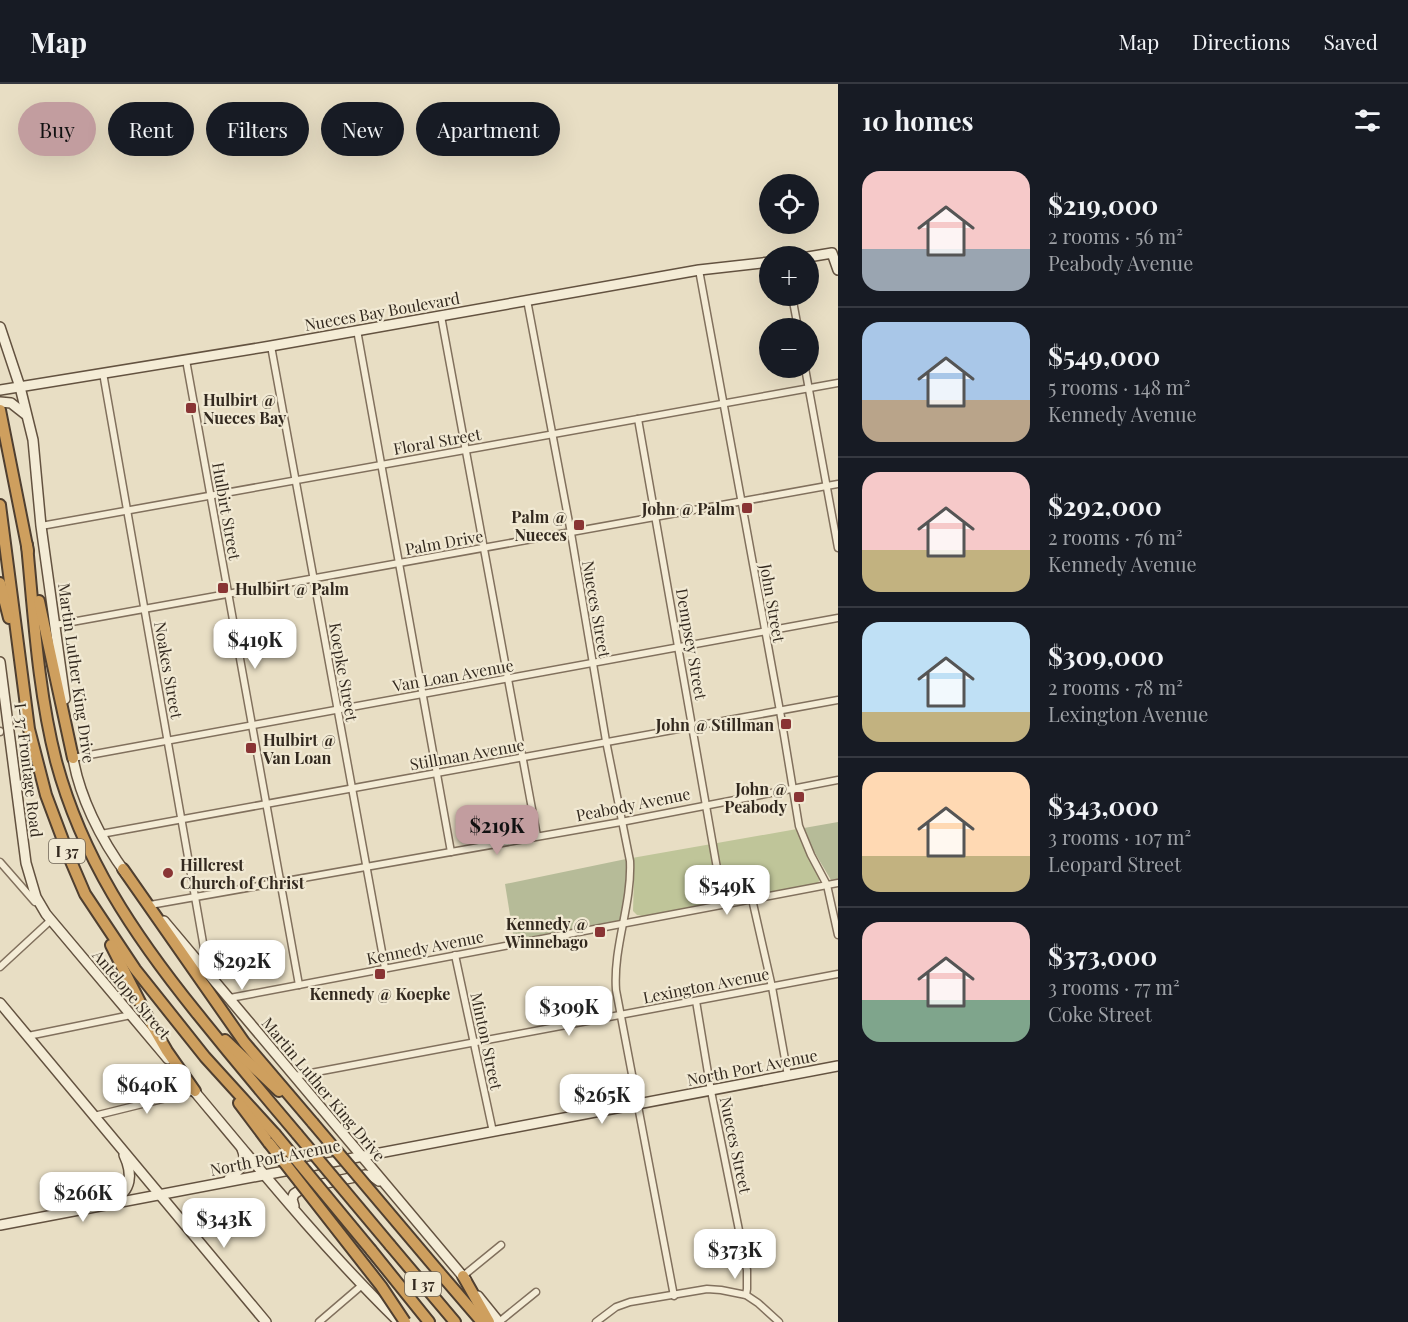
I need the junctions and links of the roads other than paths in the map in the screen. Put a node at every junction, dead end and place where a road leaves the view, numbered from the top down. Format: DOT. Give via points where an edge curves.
graph roads {
  1 [pos="835,252"];
  2 [pos="819,255"];
  3 [pos="759,263"];
  4 [pos="699,270"];
  5 [pos="838,270"];
  6 [pos="527,300"];
  7 [pos="441,316"];
  8 [pos="0,327"];
  9 [pos="357,330"];
  10 [pos="271,346"];
  11 [pos="186,360"];
  12 [pos="103,373"];
  13 [pos="807,378"];
  14 [pos="838,383"];
  15 [pos="20,387"];
  16 [pos="809,389"];
  17 [pos="0,390"];
  18 [pos="0,402"];
  19 [pos="723,404"];
  20 [pos="1,414"];
  21 [pos="27,416"];
  22 [pos="639,419"];
  23 [pos="552,435"];
  24 [pos="466,450"];
  25 [pos="381,465"];
  26 [pos="297,480"];
  27 [pos="838,484"];
  28 [pos="827,486"];
  29 [pos="211,495"];
  30 [pos="741,502"];
  31 [pos="0,505"];
  32 [pos="127,510"];
  33 [pos="656,517"];
  34 [pos="41,526"];
  35 [pos="570,532"];
  36 [pos="27,545"];
  37 [pos="484,548"];
  38 [pos="838,548"];
  39 [pos="399,563"];
  40 [pos="313,579"];
  41 [pos="0,583"];
  42 [pos="229,594"];
  43 [pos="144,609"];
  44 [pos="838,618"];
  45 [pos="55,625"];
  46 [pos="765,633"];
  47 [pos="679,648"];
  48 [pos="0,662"];
  49 [pos="593,664"];
  50 [pos="508,679"];
  51 [pos="1,685"];
  52 [pos="423,695"];
  53 [pos="838,700"];
  54 [pos="25,701"];
  55 [pos="3,704"];
  56 [pos="337,710"];
  57 [pos="780,711"];
  58 [pos="252,725"];
  59 [pos="693,727"];
  60 [pos="167,741"];
  61 [pos="606,741"];
  62 [pos="73,758"];
  63 [pos="522,758"];
  64 [pos="437,774"];
  65 [pos="838,780"];
  66 [pos="792,788"];
  67 [pos="351,789"];
  68 [pos="266,804"];
  69 [pos="707,804"];
  70 [pos="181,820"];
  71 [pos="621,822"];
  72 [pos="101,834"];
  73 [pos="537,836"];
  74 [pos="451,852"];
  75 [pos="0,862"];
  76 [pos="367,866"];
  77 [pos="123,869"];
  78 [pos="718,874"];
  79 [pos="280,882"];
  80 [pos="838,883"];
  81 [pos="827,885"];
  82 [pos="86,894"];
  83 [pos="195,897"];
  84 [pos="752,899"];
  85 [pos="150,904"];
  86 [pos="49,917"];
  87 [pos="623,923"];
  88 [pos="838,935"];
  89 [pos="455,955"];
  90 [pos="0,967"];
  91 [pos="385,968"];
  92 [pos="208,972"];
  93 [pos="838,974"];
  94 [pos="299,985"];
  95 [pos="772,987"];
  96 [pos="230,998"];
  97 [pos="696,1001"];
  98 [pos="0,1003"];
  99 [pos="195,1010"];
  100 [pos="131,1015"];
  101 [pos="622,1015"];
  102 [pos="28,1036"];
  103 [pos="474,1043"];
  104 [pos="838,1066"];
  105 [pos="296,1076"];
  106 [pos="788,1076"];
  107 [pos="711,1090"];
  108 [pos="195,1091"];
  109 [pos="638,1104"];
  110 [pos="94,1116"];
  111 [pos="313,1123"];
  112 [pos="493,1132"];
  113 [pos="109,1133"];
  114 [pos="272,1138"];
  115 [pos="241,1146"];
  116 [pos="360,1156"];
  117 [pos="263,1174"];
  118 [pos="228,1180"];
  119 [pos="386,1186"];
  120 [pos="160,1194"];
  121 [pos="100,1206"];
  122 [pos="296,1210"];
  123 [pos="0,1225"];
  124 [pos="501,1245"];
  125 [pos="439,1272"];
  126 [pos="463,1276"];
  127 [pos="361,1286"];
  128 [pos="381,1286"];
  129 [pos="537,1292"];
  130 [pos="746,1295"];
  131 [pos="674,1296"];
  132 [pos="266,1322"];
  133 [pos="319,1322"];
  134 [pos="399,1322"];
  135 [pos="405,1322"];
  136 [pos="411,1322"];
  137 [pos="429,1322"];
  138 [pos="455,1322"];
  139 [pos="474,1322"];
  140 [pos="482,1322"];
  141 [pos="489,1322"];
  142 [pos="499,1322"];
  143 [pos="596,1322"];
  144 [pos="779,1322"];
  1 -- 2 [label="main road"];
  1 -- 5 [label="main road"];
  3 -- 4 [label="main road, Nueces Bay Boulevard"];
  4 -- 6 [label="main road, Nueces Bay Boulevard"];
  4 -- 19 [label="street, John Street"];
  6 -- 7 [label="main road, Nueces Bay Boulevard"];
  6 -- 23 [label="street, Nueces Street"];
  7 -- 9 [label="main road, Nueces Bay Boulevard"];
  7 -- 24 [label="street"];
  8 -- 15 [label="main road"];
  9 -- 10 [label="main road, Nueces Bay Boulevard"];
  9 -- 25 [label="street"];
  10 -- 11 [label="main road, Nueces Bay Boulevard"];
  10 -- 26 [label="street, Koepke Street"];
  11 -- 12 [label="main road, Nueces Bay Boulevard"];
  11 -- 29 [label="street, Hulbirt Street"];
  12 -- 15 [label="main road, Nueces Bay Boulevard"];
  12 -- 32 [label="street, Noakes Street"];
  13 -- 16 [label="street"];
  14 -- 16 [label="street, Floral Street"];
  15 -- 17 [label="main road, Nueces Bay Boulevard"];
  15 -- 21 [label="main road, Martin Luther King Drive"];
  16 -- 19 [label="street, Floral Street"];
  16 -- 28 [label="street"];
  18 -- 21 [label="main road" via="11,402"];
  19 -- 22 [label="street, Floral Street"];
  19 -- 30 [label="street, John Street"];
  20 -- 36 [label="highway, I 37"];
  21 -- 34 [label="main road, Martin Luther King Drive"];
  22 -- 23 [label="street, Floral Street"];
  22 -- 33 [label="street, Dempsey Street"];
  23 -- 24 [label="street, Floral Street"];
  23 -- 35 [label="street, Nueces Street"];
  24 -- 25 [label="street, Floral Street"];
  24 -- 37 [label="street"];
  25 -- 26 [label="street, Floral Street"];
  25 -- 39 [label="street"];
  26 -- 29 [label="street, Floral Street"];
  26 -- 40 [label="street, Koepke Street"];
  27 -- 28 [label="street, Palm Drive"];
  28 -- 30 [label="street, Palm Drive"];
  28 -- 38 [label="street"];
  29 -- 32 [label="street, Floral Street"];
  29 -- 42 [label="street, Hulbirt Street"];
  30 -- 33 [label="street, Palm Drive"];
  30 -- 46 [label="street, John Street"];
  31 -- 54 [label="highway, I 37"];
  32 -- 34 [label="street, Floral Street"];
  32 -- 43 [label="street, Noakes Street"];
  33 -- 35 [label="street, Palm Drive"];
  33 -- 47 [label="street, Dempsey Street"];
  34 -- 45 [label="main road, Martin Luther King Drive"];
  35 -- 37 [label="street, Palm Drive"];
  35 -- 49 [label="street, Nueces Street"];
  36 -- 62 [label="highway"];
  36 -- 99 [label="highway, I 37" via="47,719 75,818 139,938"];
  37 -- 39 [label="street, Palm Drive"];
  37 -- 50 [label="street"];
  39 -- 40 [label="street, Palm Drive"];
  39 -- 52 [label="street"];
  40 -- 42 [label="street, Palm Drive"];
  40 -- 56 [label="street, Koepke Street"];
  41 -- 54 [label="highway"];
  42 -- 43 [label="street, Palm Drive"];
  42 -- 58 [label="street, Hulbirt Street"];
  43 -- 45 [label="street, Palm Drive"];
  43 -- 60 [label="street, Noakes Street"];
  44 -- 46 [label="street, Van Loan Avenue"];
  45 -- 62 [label="main road, Martin Luther King Drive"];
  46 -- 47 [label="street, Van Loan Avenue"];
  46 -- 57 [label="street, John Street"];
  47 -- 49 [label="street, Van Loan Avenue"];
  47 -- 59 [label="street, Dempsey Street"];
  48 -- 51 [label="main road, I-37 Frontage Road"];
  49 -- 50 [label="street, Van Loan Avenue"];
  49 -- 61 [label="street, Nueces Street"];
  50 -- 52 [label="street, Van Loan Avenue"];
  50 -- 63 [label="street"];
  51 -- 55 [label="main road, I-37 Frontage Road"];
  52 -- 56 [label="street, Van Loan Avenue"];
  52 -- 64 [label="street"];
  53 -- 57 [label="street, Stillman Avenue"];
  54 -- 82 [label="highway, I 37" via="46,795"];
  55 -- 86 [label="main road, I-37 Frontage Road" via="26,863 36,897"];
  56 -- 58 [label="street, Van Loan Avenue"];
  56 -- 67 [label="street, Koepke Street"];
  57 -- 59 [label="street, Stillman Avenue"];
  57 -- 66 [label="street, John Street"];
  58 -- 60 [label="street, Van Loan Avenue"];
  58 -- 68 [label="street, Hulbirt Street"];
  59 -- 61 [label="street, Stillman Avenue"];
  59 -- 69 [label="street, Dempsey Street"];
  60 -- 62 [label="street, Van Loan Avenue"];
  60 -- 70 [label="street, Noakes Street"];
  61 -- 63 [label="street, Stillman Avenue"];
  61 -- 71 [label="street, Nueces Street"];
  62 -- 72 [label="main road, Martin Luther King Drive"];
  63 -- 64 [label="street, Stillman Avenue"];
  63 -- 73 [label="street"];
  64 -- 67 [label="street, Stillman Avenue"];
  64 -- 74 [label="street"];
  65 -- 66 [label="street, Peabody Avenue"];
  66 -- 69 [label="street, Peabody Avenue"];
  66 -- 81 [label="street, John Street" via="799,826"];
  67 -- 68 [label="street, Stillman Avenue"];
  67 -- 76 [label="street, Koepke Street"];
  68 -- 70 [label="street, Stillman Avenue"];
  68 -- 79 [label="street, Hulbirt Street"];
  69 -- 71 [label="street, Peabody Avenue"];
  69 -- 78 [label="street, Dempsey Street"];
  70 -- 72 [label="street, Stillman Avenue"];
  70 -- 83 [label="street, Noakes Street"];
  71 -- 73 [label="street, Peabody Avenue"];
  71 -- 87 [label="street, Nueces Street" via="631,881"];
  72 -- 77 [label="main road, Martin Luther King Drive"];
  73 -- 74 [label="street, Peabody Avenue"];
  74 -- 76 [label="street, Peabody Avenue"];
  75 -- 86 [label="street, Antelope Street"];
  76 -- 79 [label="street, Peabody Avenue"];
  76 -- 91 [label="street, Koepke Street"];
  77 -- 85 [label="main road, Martin Luther King Drive"];
  77 -- 111 [label="highway" via="244,1042"];
  79 -- 83 [label="street, Peabody Avenue"];
  79 -- 94 [label="street, Hulbirt Street"];
  80 -- 81 [label="street, Kennedy Avenue"];
  81 -- 84 [label="street, Kennedy Avenue"];
  81 -- 88 [label="street, John Street"];
  82 -- 108 [label="highway" via="147,1018"];
  82 -- 114 [label="highway, I 37" via="135,969"];
  83 -- 85 [label="street, Peabody Avenue"];
  83 -- 92 [label="street, Noakes Street"];
  84 -- 87 [label="street, Kennedy Avenue"];
  84 -- 95 [label="street"];
  85 -- 92 [label="main road, Martin Luther King Drive"];
  86 -- 90 [label="street"];
  86 -- 100 [label="main road, Antelope Street"];
  87 -- 89 [label="street, Kennedy Avenue"];
  87 -- 101 [label="street, Nueces Street" via="615,975"];
  89 -- 91 [label="street, Kennedy Avenue"];
  89 -- 103 [label="street, Minton Street"];
  91 -- 94 [label="street, Kennedy Avenue"];
  92 -- 96 [label="main road, Martin Luther King Drive"];
  93 -- 95 [label="street, Lexington Avenue"];
  94 -- 96 [label="street, Kennedy Avenue"];
  95 -- 97 [label="street, Lexington Avenue"];
  95 -- 106 [label="street"];
  96 -- 105 [label="main road, Martin Luther King Drive"];
  97 -- 101 [label="street, Lexington Avenue"];
  97 -- 107 [label="street, Nueces Street"];
  98 -- 102 [label="main road"];
  99 -- 111 [label="highway"];
  99 -- 138 [label="highway, I 37, bridge"];
  100 -- 102 [label="street"];
  100 -- 108 [label="main road, Antelope Street"];
  101 -- 103 [label="street, Lexington Avenue"];
  101 -- 109 [label="street, Nueces Street"];
  102 -- 110 [label="main road"];
  103 -- 105 [label="street, Lexington Avenue"];
  103 -- 112 [label="street, Minton Street"];
  104 -- 106 [label="main road, North Port Avenue"];
  105 -- 116 [label="main road, Martin Luther King Drive"];
  106 -- 107 [label="main road, North Port Avenue"];
  107 -- 109 [label="main road, North Port Avenue"];
  107 -- 130 [label="street, Nueces Street" via="747,1270"];
  108 -- 110 [label="street"];
  108 -- 115 [label="main road, Antelope Street"];
  109 -- 112 [label="main road, North Port Avenue"];
  109 -- 131 [label="street, Nueces Street"];
  110 -- 113 [label="main road"];
  111 -- 125 [label="highway, bridge"];
  112 -- 116 [label="main road, North Port Avenue"];
  113 -- 120 [label="main road"];
  113 -- 121 [label="main road" via="125,1158 129,1183 119,1197"];
  114 -- 128 [label="highway, bridge"];
  114 -- 137 [label="highway, I 37, bridge"];
  115 -- 117 [label="main road, Antelope Street"];
  115 -- 118 [label="main road" via="243,1165"];
  116 -- 117 [label="main road, North Port Avenue"];
  116 -- 119 [label="main road, Martin Luther King Drive"];
  117 -- 118 [label="main road, North Port Avenue"];
  117 -- 122 [label="main road, Antelope Street"];
  118 -- 120 [label="main road, North Port Avenue"];
  119 -- 122 [label="main road" via="365,1175 303,1188 294,1194 292,1203"];
  119 -- 126 [label="main road, Martin Luther King Drive"];
  120 -- 121 [label="main road, North Port Avenue"];
  120 -- 132 [label="main road"];
  121 -- 123 [label="main road, North Port Avenue"];
  122 -- 127 [label="main road, Antelope Street"];
  124 -- 126 [label="street"];
  125 -- 139 [label="highway"];
  125 -- 140 [label="highway"];
  126 -- 141 [label="highway"];
  126 -- 142 [label="main road, Martin Luther King Drive"];
  127 -- 133 [label="street"];
  127 -- 134 [label="main road, Antelope Street"];
  128 -- 135 [label="highway, bridge"];
  128 -- 136 [label="highway, bridge"];
  129 -- 142 [label="street"];
  130 -- 131 [label="street" via="708,1289"];
  130 -- 144 [label="street"];
  131 -- 143 [label="street" via="623,1305"];
}
